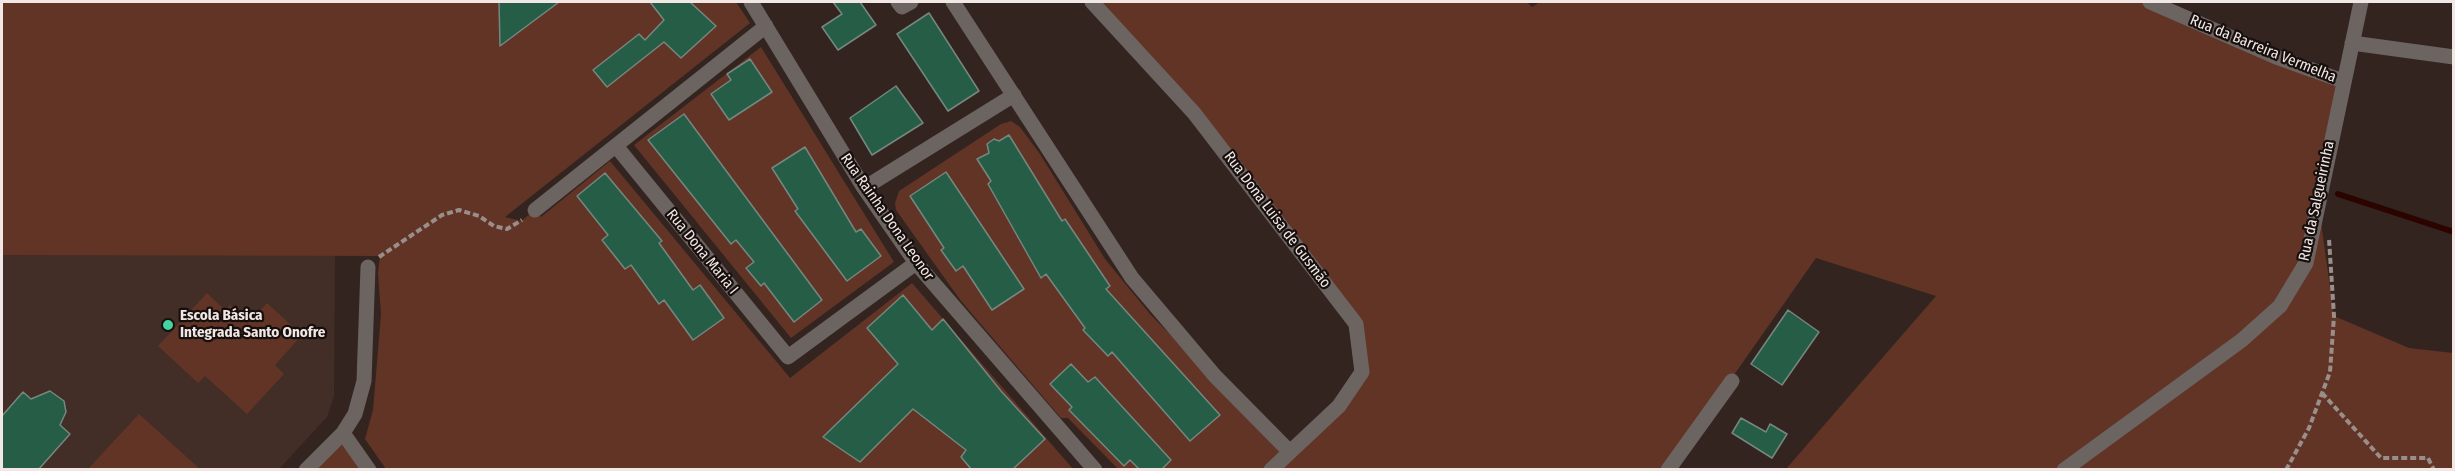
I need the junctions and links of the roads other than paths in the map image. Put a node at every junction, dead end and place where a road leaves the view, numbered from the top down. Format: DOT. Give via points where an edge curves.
graph roads {
  1 [pos="751,2"];
  2 [pos="898,2"];
  3 [pos="911,2"];
  4 [pos="953,2"];
  5 [pos="1092,2"];
  6 [pos="2150,2"];
  7 [pos="2361,2"];
  8 [pos="766,26"];
  9 [pos="2352,43"];
  10 [pos="2454,57"];
  11 [pos="2343,81"];
  12 [pos="1014,95"];
  13 [pos="616,146"];
  14 [pos="864,188"];
  15 [pos="535,210"];
  16 [pos="916,263"];
  17 [pos="368,267"];
  18 [pos="1731,381"];
  19 [pos="343,433"];
  20 [pos="1290,452"];
  21 [pos="306,470"];
  22 [pos="369,470"];
  23 [pos="1095,470"];
  24 [pos="1271,470"];
  25 [pos="1668,470"];
  26 [pos="2064,470"];
  1 -- 8 [label="street, Rua Rainha Dona Leonor"];
  2 -- 3 [label="street" via="902,7"];
  4 -- 12 [label="street"];
  5 -- 20 [label="street, Rua Dona Luisa de Gusmão" via="1194,113 1356,324 1362,372 1339,406"];
  6 -- 11 [label="street, Rua da Barreira Vermelha" via="2276,57"];
  7 -- 9 [label="street, Rua da Salgueirinha"];
  8 -- 13 [label="street"];
  8 -- 14 [label="street, Rua Rainha Dona Leonor"];
  9 -- 10 [label="street"];
  9 -- 11 [label="street, Rua da Salgueirinha"];
  11 -- 26 [label="street, Rua da Salgueirinha" via="2306,263 2280,306 2242,340"];
  12 -- 14 [label="street"];
  12 -- 20 [label="street" via="1132,278 1215,376"];
  13 -- 15 [label="street"];
  13 -- 16 [label="street, Rua Dona Maria I" via="788,357"];
  14 -- 16 [label="street, Rua Rainha Dona Leonor"];
  16 -- 23 [label="street, Rua Rainha Dona Leonor"];
  17 -- 19 [label="street" via="364,381 355,414"];
  18 -- 25 [label="street"];
  19 -- 21 [label="street"];
  19 -- 22 [label="street"];
  20 -- 24 [label="street, Rua Dona Luisa de Gusmão"];
}
